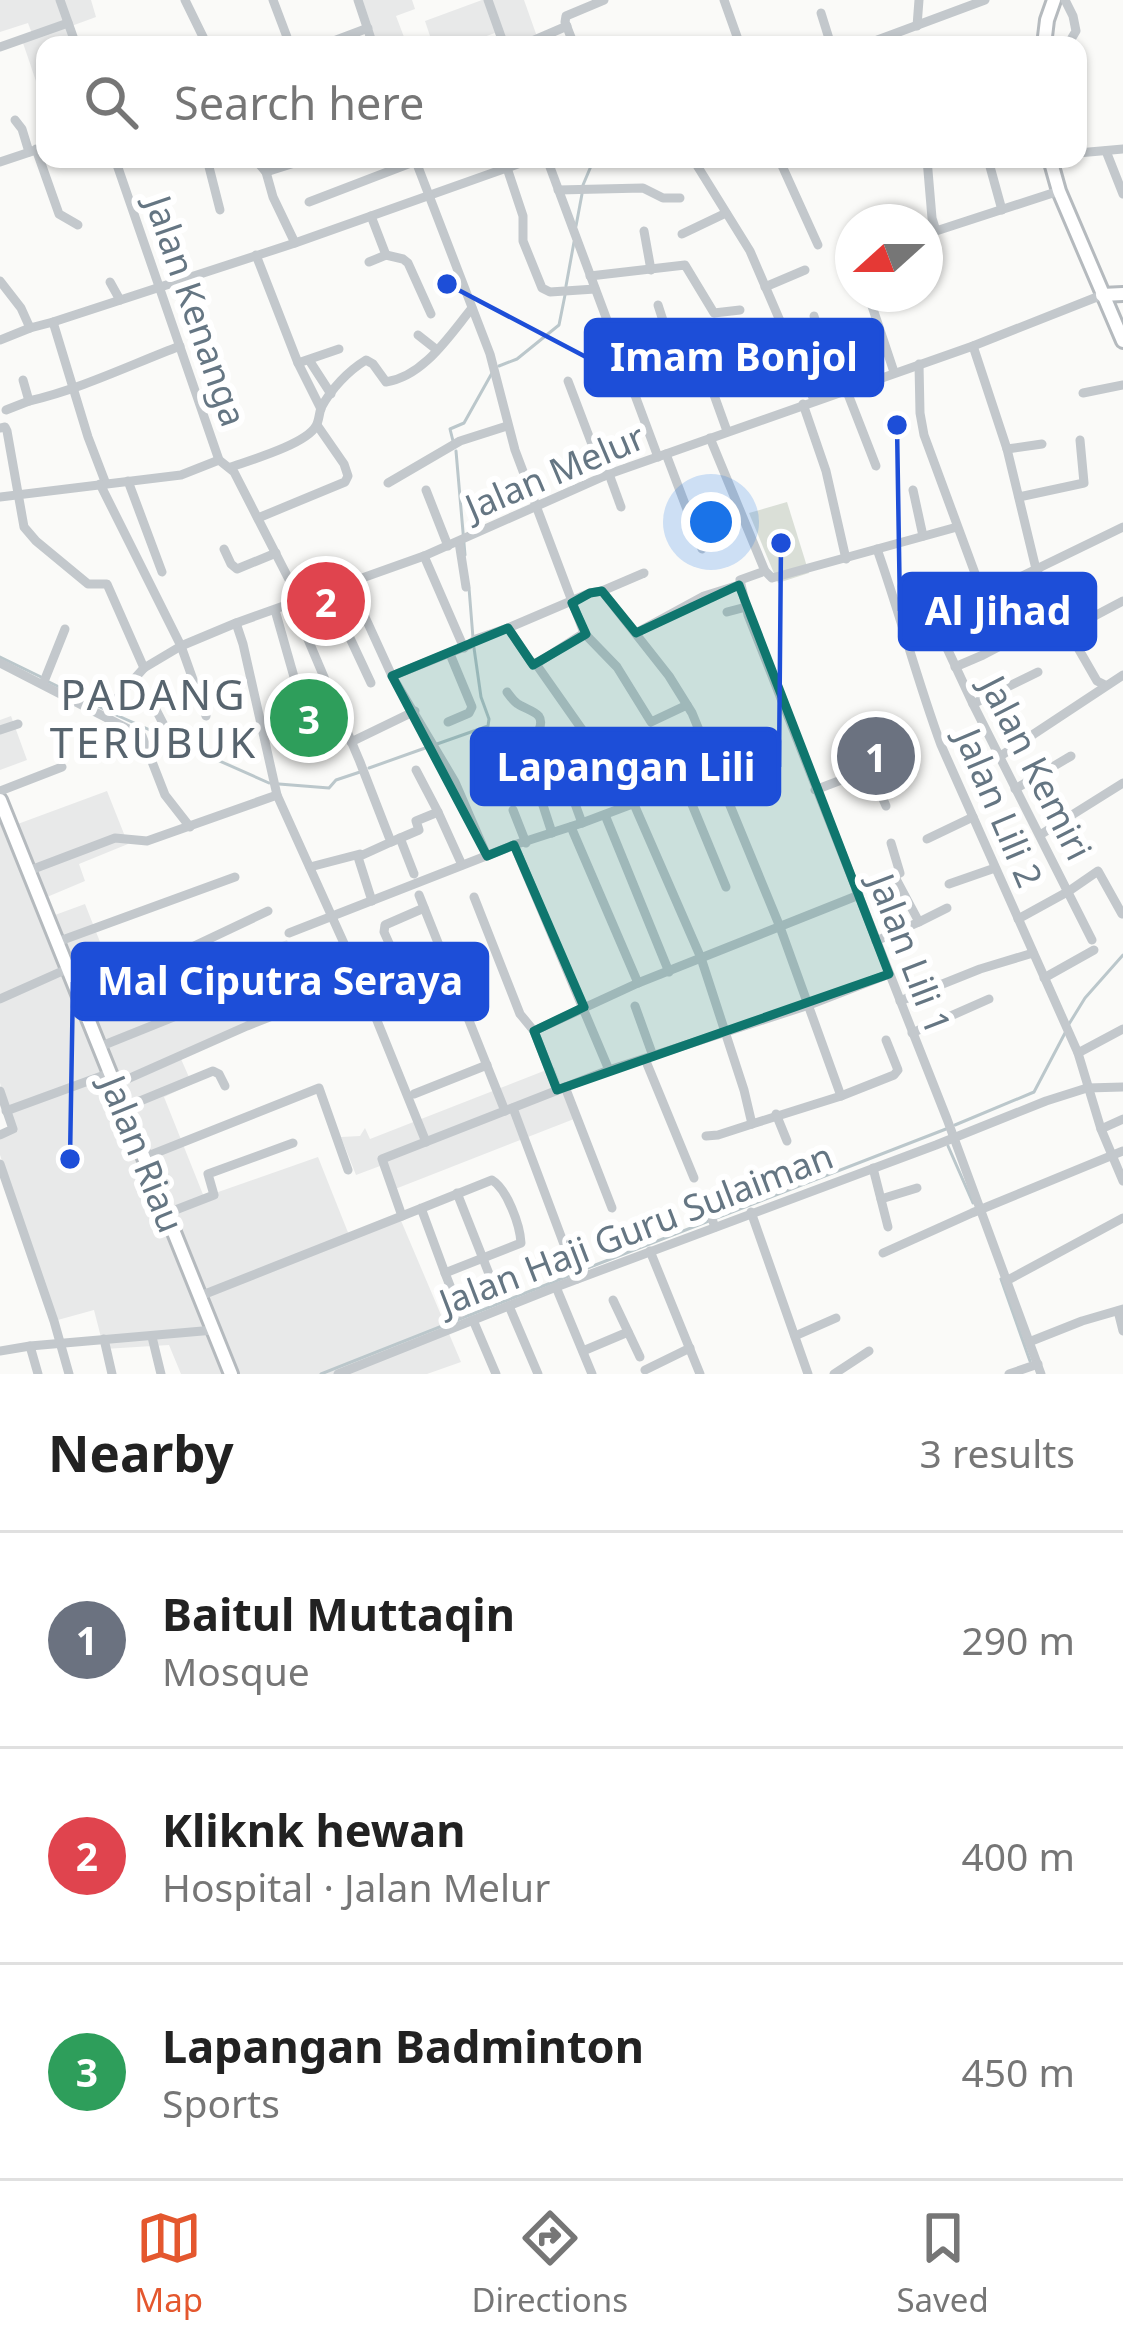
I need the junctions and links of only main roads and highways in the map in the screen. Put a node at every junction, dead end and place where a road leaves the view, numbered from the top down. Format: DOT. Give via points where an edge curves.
graph roads {
  1 [pos="1054,0"];
  2 [pos="1045,36"];
  3 [pos="1053,168"];
  4 [pos="1123,294"];
  5 [pos="1102,295"];
  6 [pos="1123,341"];
  7 [pos="0,796"];
  8 [pos="231,1374"];
  1 -- 2 [label="main road"];
  3 -- 5 [label="main road"];
  4 -- 5 [label="main road"];
  5 -- 6 [label="main road"];
  7 -- 8 [label="main road, Jalan Riau"];
}
